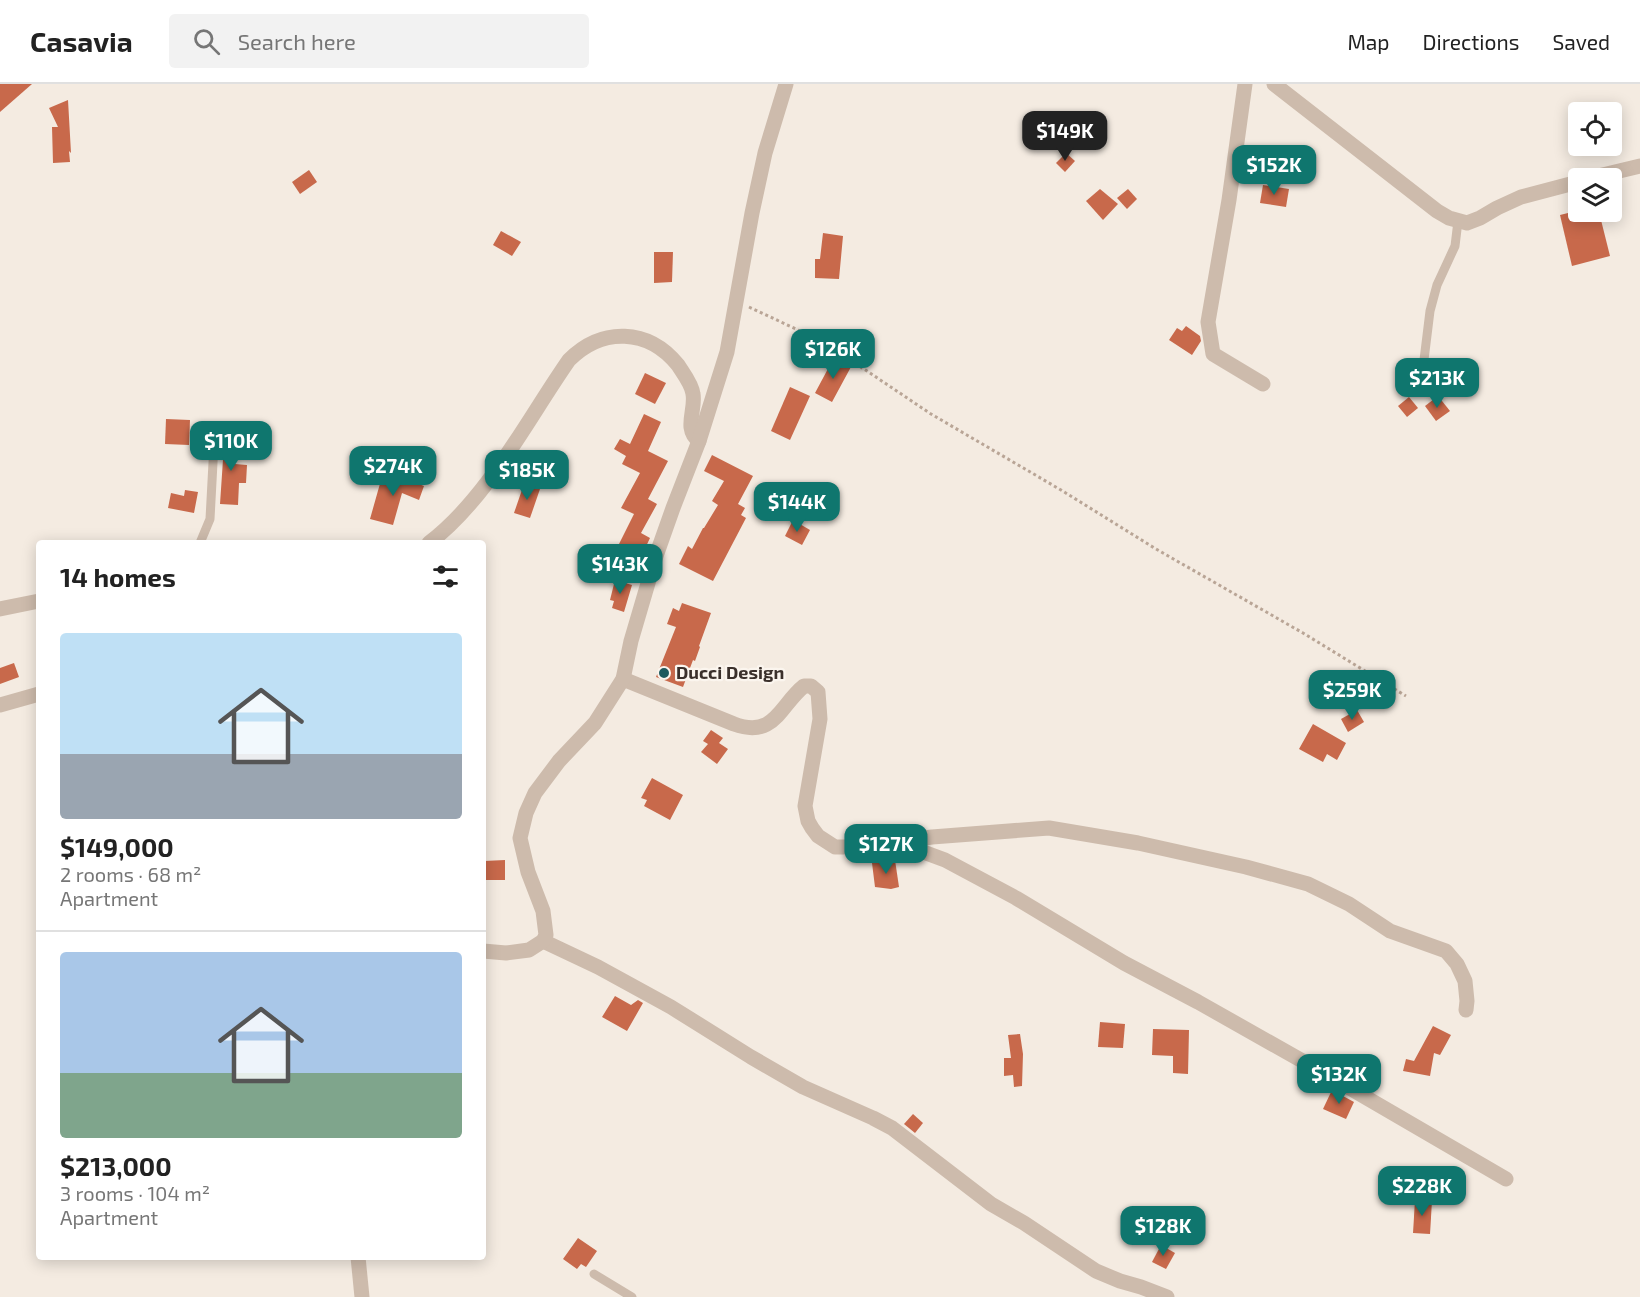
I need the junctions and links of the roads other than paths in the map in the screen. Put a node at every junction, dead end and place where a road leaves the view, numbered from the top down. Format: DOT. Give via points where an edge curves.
graph roads {
  1 [pos="786,84"];
  2 [pos="1245,84"];
  3 [pos="1275,84"];
  4 [pos="1640,166"];
  5 [pos="1622,170"];
  6 [pos="1568,185"];
  7 [pos="1458,221"];
  8 [pos="1422,376"];
  9 [pos="1263,384"];
  10 [pos="699,441"];
  11 [pos="214,444"];
  12 [pos="201,540"];
  13 [pos="432,540"];
  14 [pos="36,602"];
  15 [pos="0,609"];
  16 [pos="623,679"];
  17 [pos="36,695"];
  18 [pos="0,705"];
  19 [pos="897,842"];
  20 [pos="543,941"];
  21 [pos="486,951"];
  22 [pos="1466,1010"];
  23 [pos="1506,1179"];
  24 [pos="358,1260"];
  25 [pos="594,1274"];
  26 [pos="362,1297"];
  27 [pos="632,1297"];
  28 [pos="1167,1297"];
  1 -- 10 [label="street" via="765,153 726,352"];
  2 -- 9 [label="street" via="1208,322 1213,354"];
  3 -- 7 [label="street" via="1437,211"];
  4 -- 5 [label="street"];
  6 -- 7 [label="street" via="1521,197 1467,223"];
  7 -- 8 [label="lane" via="1455,246 1430,311"];
  10 -- 13 [label="street" via="690,427 693,394 683,372 667,354 635,337 598,341 569,360 479,492"];
  10 -- 16 [label="street" via="656,556"];
  11 -- 12 [label="lane" via="210,519"];
  14 -- 15 [label="street"];
  16 -- 19 [label="street" via="750,727 774,720 804,686 812,686 818,692 820,719 805,806 808,821 818,836 835,847"];
  16 -- 20 [label="street" via="595,723 535,793 526,813 520,838 543,911"];
  17 -- 18 [label="street"];
  19 -- 22 [label="street" via="1049,828 1182,852 1308,884 1349,904 1390,931 1446,951 1465,981"];
  19 -- 23 [label="street" via="945,860 1016,898"];
  20 -- 21 [label="street" via="529,950"];
  20 -- 28 [label="street" via="671,1006 803,1087 892,1128 992,1204 1096,1270"];
  24 -- 26 [label="street"];
  25 -- 27 [label="lane"];
}
